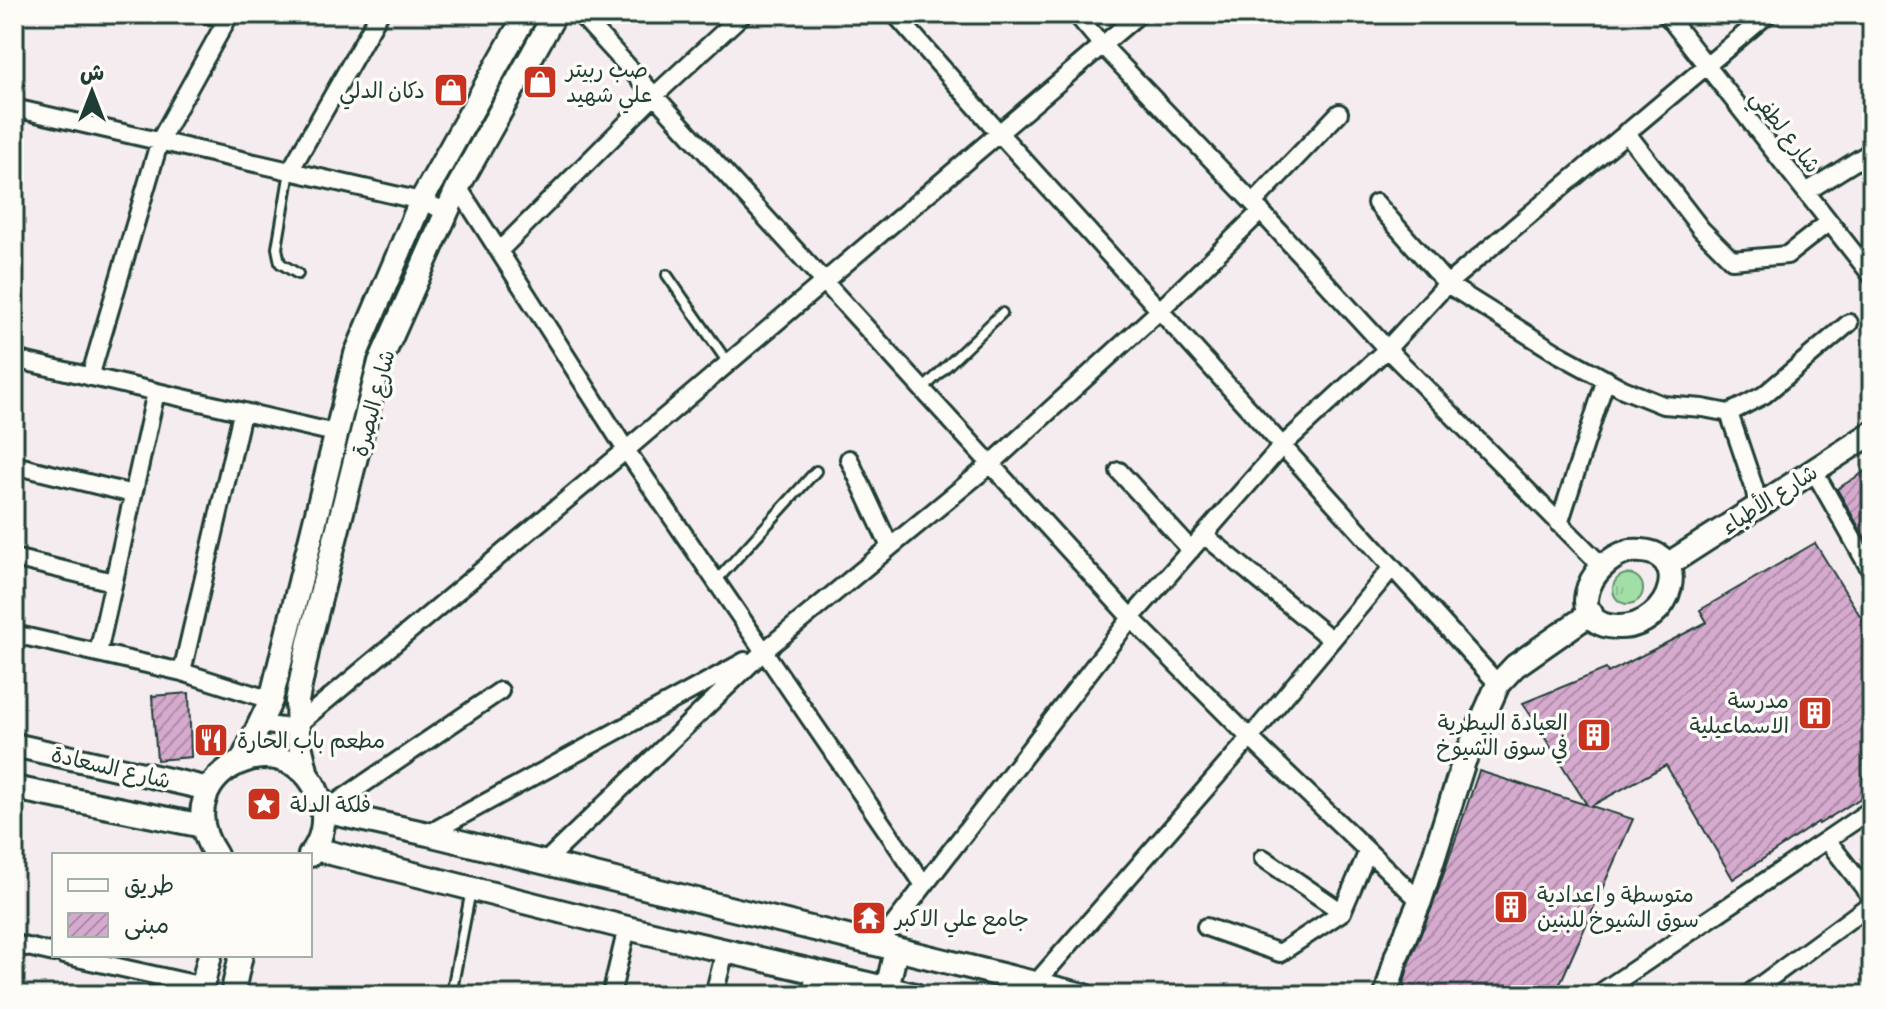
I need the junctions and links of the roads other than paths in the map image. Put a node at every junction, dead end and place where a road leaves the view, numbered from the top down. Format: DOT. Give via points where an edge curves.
graph roads {
  1 [pos="206,14"];
  2 [pos="379,14"];
  3 [pos="526,14"];
  4 [pos="555,14"];
  5 [pos="580,14"];
  6 [pos="743,14"];
  7 [pos="895,14"];
  8 [pos="1076,14"];
  9 [pos="1139,14"];
  10 [pos="1666,14"];
  11 [pos="1768,14"];
  12 [pos="229,16"];
  13 [pos="1103,46"];
  14 [pos="1705,65"];
  15 [pos="654,96"];
  16 [pos="14,108"];
  17 [pos="1339,113"];
  18 [pos="1626,132"];
  19 [pos="1000,134"];
  20 [pos="160,140"];
  21 [pos="1872,151"];
  22 [pos="290,171"];
  23 [pos="458,187"];
  24 [pos="1806,192"];
  25 [pos="421,201"];
  26 [pos="1376,203"];
  27 [pos="1257,207"];
  28 [pos="446,211"];
  29 [pos="1829,222"];
  30 [pos="499,251"];
  31 [pos="298,274"];
  32 [pos="667,275"];
  33 [pos="1872,276"];
  34 [pos="824,281"];
  35 [pos="1447,284"];
  36 [pos="1159,311"];
  37 [pos="1002,313"];
  38 [pos="1849,323"];
  39 [pos="1387,349"];
  40 [pos="14,359"];
  41 [pos="728,363"];
  42 [pos="90,377"];
  43 [pos="1606,379"];
  44 [pos="923,389"];
  45 [pos="156,392"];
  46 [pos="242,413"];
  47 [pos="1729,413"];
  48 [pos="335,433"];
  49 [pos="1872,433"];
  50 [pos="1281,447"];
  51 [pos="626,450"];
  52 [pos="849,459"];
  53 [pos="991,464"];
  54 [pos="14,465"];
  55 [pos="816,471"];
  56 [pos="1119,471"];
  57 [pos="1814,471"];
  58 [pos="133,494"];
  59 [pos="1758,506"];
  60 [pos="1559,524"];
  61 [pos="1204,535"];
  62 [pos="890,547"];
  63 [pos="1191,550"];
  64 [pos="14,558"];
  65 [pos="1667,565"];
  66 [pos="1602,566"];
  67 [pos="1391,569"];
  68 [pos="1872,573"];
  69 [pos="716,581"];
  70 [pos="113,582"];
  71 [pos="1591,613"];
  72 [pos="1131,618"];
  73 [pos="14,634"];
  74 [pos="1332,640"];
  75 [pos="764,651"];
  76 [pos="98,653"];
  77 [pos="182,672"];
  78 [pos="1498,684"];
  79 [pos="500,691"];
  80 [pos="271,700"];
  81 [pos="260,724"];
  82 [pos="297,725"];
  83 [pos="1250,738"];
  84 [pos="14,745"];
  85 [pos="243,759"];
  86 [pos="307,775"];
  87 [pos="14,788"];
  88 [pos="209,789"];
  89 [pos="1872,809"];
  90 [pos="324,811"];
  91 [pos="203,826"];
  92 [pos="428,834"];
  93 [pos="1827,840"];
  94 [pos="1368,851"];
  95 [pos="312,852"];
  96 [pos="215,853"];
  97 [pos="1263,858"];
  98 [pos="545,862"];
  99 [pos="924,885"];
  100 [pos="471,888"];
  101 [pos="1872,900"];
  102 [pos="1420,901"];
  103 [pos="1342,912"];
  104 [pos="1206,927"];
  105 [pos="627,928"];
  106 [pos="14,944"];
  107 [pos="887,947"];
  108 [pos="725,951"];
  109 [pos="52,953"];
  110 [pos="72,957"];
  111 [pos="210,957"];
  112 [pos="241,957"];
  113 [pos="816,972"];
  114 [pos="1035,984"];
  115 [pos="202,991"];
  116 [pos="901,993"];
  117 [pos="232,995"];
  118 [pos="451,995"];
  119 [pos="611,995"];
  120 [pos="714,995"];
  121 [pos="810,995"];
  122 [pos="1083,995"];
  123 [pos="1386,995"];
  124 [pos="1597,995"];
  125 [pos="1747,995"];
  1 -- 12 [label="street"];
  2 -- 22 [label="street"];
  3 -- 25 [label="main road, شارع البصرة"];
  4 -- 23 [label="main road, شارع البصرة"];
  5 -- 15 [label="street"];
  6 -- 15 [label="street"];
  7 -- 19 [label="street"];
  8 -- 13 [label="street"];
  9 -- 13 [label="street"];
  10 -- 14 [label="street, شارع لطفي"];
  11 -- 14 [label="street"];
  12 -- 20 [label="street"];
  13 -- 19 [label="street"];
  13 -- 27 [label="street"];
  14 -- 18 [label="street"];
  14 -- 24 [label="street, شارع لطفي"];
  15 -- 30 [label="street"];
  15 -- 34 [label="street"];
  16 -- 20 [label="street"];
  17 -- 27 [label="street"];
  18 -- 29 [label="street" via="1701,229 1732,260 1787,255"];
  18 -- 35 [label="street"];
  19 -- 34 [label="street"];
  19 -- 36 [label="street"];
  20 -- 22 [label="street"];
  20 -- 42 [label="street"];
  21 -- 24 [label="street"];
  22 -- 25 [label="street"];
  22 -- 31 [label="lane" via="277,248 280,263"];
  23 -- 28 [label="main road, شارع البصرة"];
  23 -- 30 [label="street"];
  24 -- 29 [label="street, شارع لطفي"];
  25 -- 28 [label="street"];
  25 -- 48 [label="main road, شارع البصرة" via="356,354"];
  26 -- 35 [label="street"];
  27 -- 36 [label="street"];
  27 -- 39 [label="street"];
  28 -- 82 [label="main road, شارع البصرة" via="380,362 309,642"];
  29 -- 33 [label="street, شارع لطفي"];
  30 -- 51 [label="street"];
  32 -- 41 [label="lane"];
  34 -- 41 [label="street"];
  34 -- 44 [label="street"];
  35 -- 39 [label="street"];
  35 -- 43 [label="street"];
  36 -- 50 [label="street"];
  36 -- 53 [label="street"];
  37 -- 44 [label="lane"];
  38 -- 47 [label="street" via="1764,395"];
  39 -- 50 [label="street"];
  39 -- 60 [label="street"];
  40 -- 42 [label="street"];
  41 -- 51 [label="street"];
  42 -- 45 [label="street"];
  43 -- 47 [label="street" via="1663,405"];
  43 -- 60 [label="street"];
  44 -- 53 [label="street"];
  45 -- 46 [label="street"];
  45 -- 58 [label="street"];
  46 -- 48 [label="street"];
  46 -- 77 [label="street"];
  47 -- 59 [label="street"];
  48 -- 80 [label="main road, شارع البصرة"];
  49 -- 57 [label="main road, شارع الأطباء"];
  50 -- 61 [label="street"];
  50 -- 67 [label="street"];
  51 -- 69 [label="street"];
  51 -- 82 [label="street"];
  52 -- 62 [label="street"];
  53 -- 62 [label="street"];
  53 -- 72 [label="street"];
  54 -- 58 [label="street"];
  55 -- 69 [label="lane"];
  56 -- 63 [label="street"];
  57 -- 59 [label="main road, شارع الأطباء"];
  57 -- 68 [label="street"];
  58 -- 70 [label="street"];
  59 -- 65 [label="main road, شارع الأطباء"];
  60 -- 66 [label="street"];
  61 -- 63 [label="street"];
  61 -- 74 [label="street"];
  62 -- 75 [label="street"];
  63 -- 72 [label="street"];
  64 -- 70 [label="street"];
  65 -- 66 [label="main road" via="1656,555 1636,551"];
  65 -- 71 [label="main road" via="1670,590 1648,619 1617,627"];
  66 -- 71 [label="main road" via="1587,588"];
  67 -- 74 [label="street"];
  67 -- 78 [label="street"];
  69 -- 75 [label="street"];
  70 -- 76 [label="street"];
  71 -- 78 [label="main road"];
  72 -- 83 [label="street"];
  72 -- 99 [label="street"];
  73 -- 76 [label="street"];
  74 -- 83 [label="street"];
  75 -- 92 [label="street"];
  75 -- 98 [label="street"];
  75 -- 99 [label="street"];
  76 -- 77 [label="street"];
  77 -- 80 [label="street"];
  78 -- 102 [label="main road" via="1464,761"];
  79 -- 90 [label="street"];
  80 -- 81 [label="main road, شارع البصرة"];
  81 -- 82 [label="street"];
  81 -- 85 [label="main road, شارع البصرة"];
  82 -- 86 [label="main road, شارع البصرة"];
  83 -- 94 [label="street"];
  83 -- 114 [label="street"];
  84 -- 88 [label="main road, شارع السعادة"];
  85 -- 86 [label="main road" via="277,758"];
  85 -- 88 [label="main road" via="217,776"];
  86 -- 90 [label="main road, شارع البصرة"];
  87 -- 91 [label="main road, شارع السعادة"];
  88 -- 91 [label="main road"];
  89 -- 93 [label="street"];
  90 -- 92 [label="main road"];
  90 -- 95 [label="main road"];
  91 -- 96 [label="main road"];
  92 -- 98 [label="main road"];
  93 -- 101 [label="street"];
  93 -- 124 [label="street"];
  94 -- 102 [label="street"];
  94 -- 103 [label="street"];
  95 -- 100 [label="main road"];
  97 -- 103 [label="street"];
  98 -- 107 [label="main road"];
  99 -- 107 [label="street"];
  100 -- 105 [label="main road"];
  100 -- 118 [label="lane"];
  101 -- 125 [label="street"];
  102 -- 123 [label="main road"];
  103 -- 104 [label="street" via="1280,953"];
  105 -- 108 [label="main road"];
  105 -- 119 [label="street"];
  106 -- 109 [label="street"];
  107 -- 114 [label="main road"];
  107 -- 116 [label="main road"];
  108 -- 113 [label="main road"];
  108 -- 120 [label="street"];
  110 -- 115 [label="street"];
  111 -- 115 [label="main road"];
  112 -- 117 [label="main road"];
  113 -- 116 [label="main road"];
  113 -- 121 [label="street"];
  114 -- 122 [label="main road"];
}
